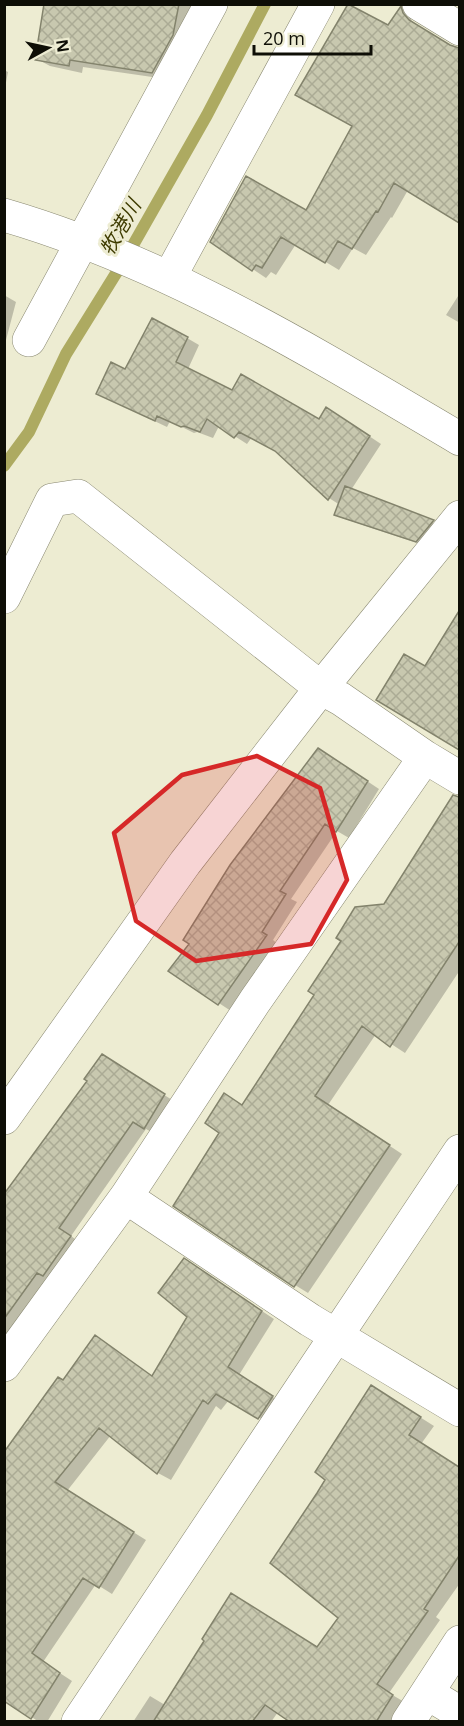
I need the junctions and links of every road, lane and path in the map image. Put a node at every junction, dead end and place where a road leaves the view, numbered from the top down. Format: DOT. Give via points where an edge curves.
graph roads {
  1 [pos="211,4"];
  2 [pos="318,4"];
  3 [pos="419,4"];
  4 [pos="459,29"];
  5 [pos="4,216"];
  6 [pos="90,245"];
  7 [pos="159,273"];
  8 [pos="29,340"];
  9 [pos="459,439"];
  10 [pos="459,517"];
  11 [pos="4,597"];
  12 [pos="321,688"];
  13 [pos="425,758"];
  14 [pos="459,778"];
  15 [pos="4,1118"];
  16 [pos="459,1151"];
  17 [pos="126,1197"];
  18 [pos="336,1336"];
  19 [pos="4,1365"];
  20 [pos="459,1410"];
  21 [pos="459,1642"];
  22 [pos="427,1693"];
  23 [pos="459,1713"];
  24 [pos="78,1722"];
  25 [pos="408,1722"];
  1 -- 6 [label="street"];
  2 -- 7 [label="street"];
  3 -- 4 [label="street"];
  5 -- 6 [label="street"];
  6 -- 7 [label="street"];
  6 -- 8 [label="street"];
  7 -- 9 [label="street" via="292,340"];
  10 -- 12 [label="street"];
  11 -- 12 [label="street" via="52,500 78,496"];
  12 -- 13 [label="street"];
  12 -- 15 [label="street" via="184,863"];
  13 -- 14 [label="street"];
  13 -- 17 [label="street" via="255,1001"];
  16 -- 18 [label="street"];
  17 -- 18 [label="street"];
  17 -- 19 [label="street"];
  18 -- 20 [label="street"];
  18 -- 24 [label="street"];
  21 -- 22 [label="street"];
  22 -- 23 [label="street"];
  22 -- 25 [label="street"];
}
